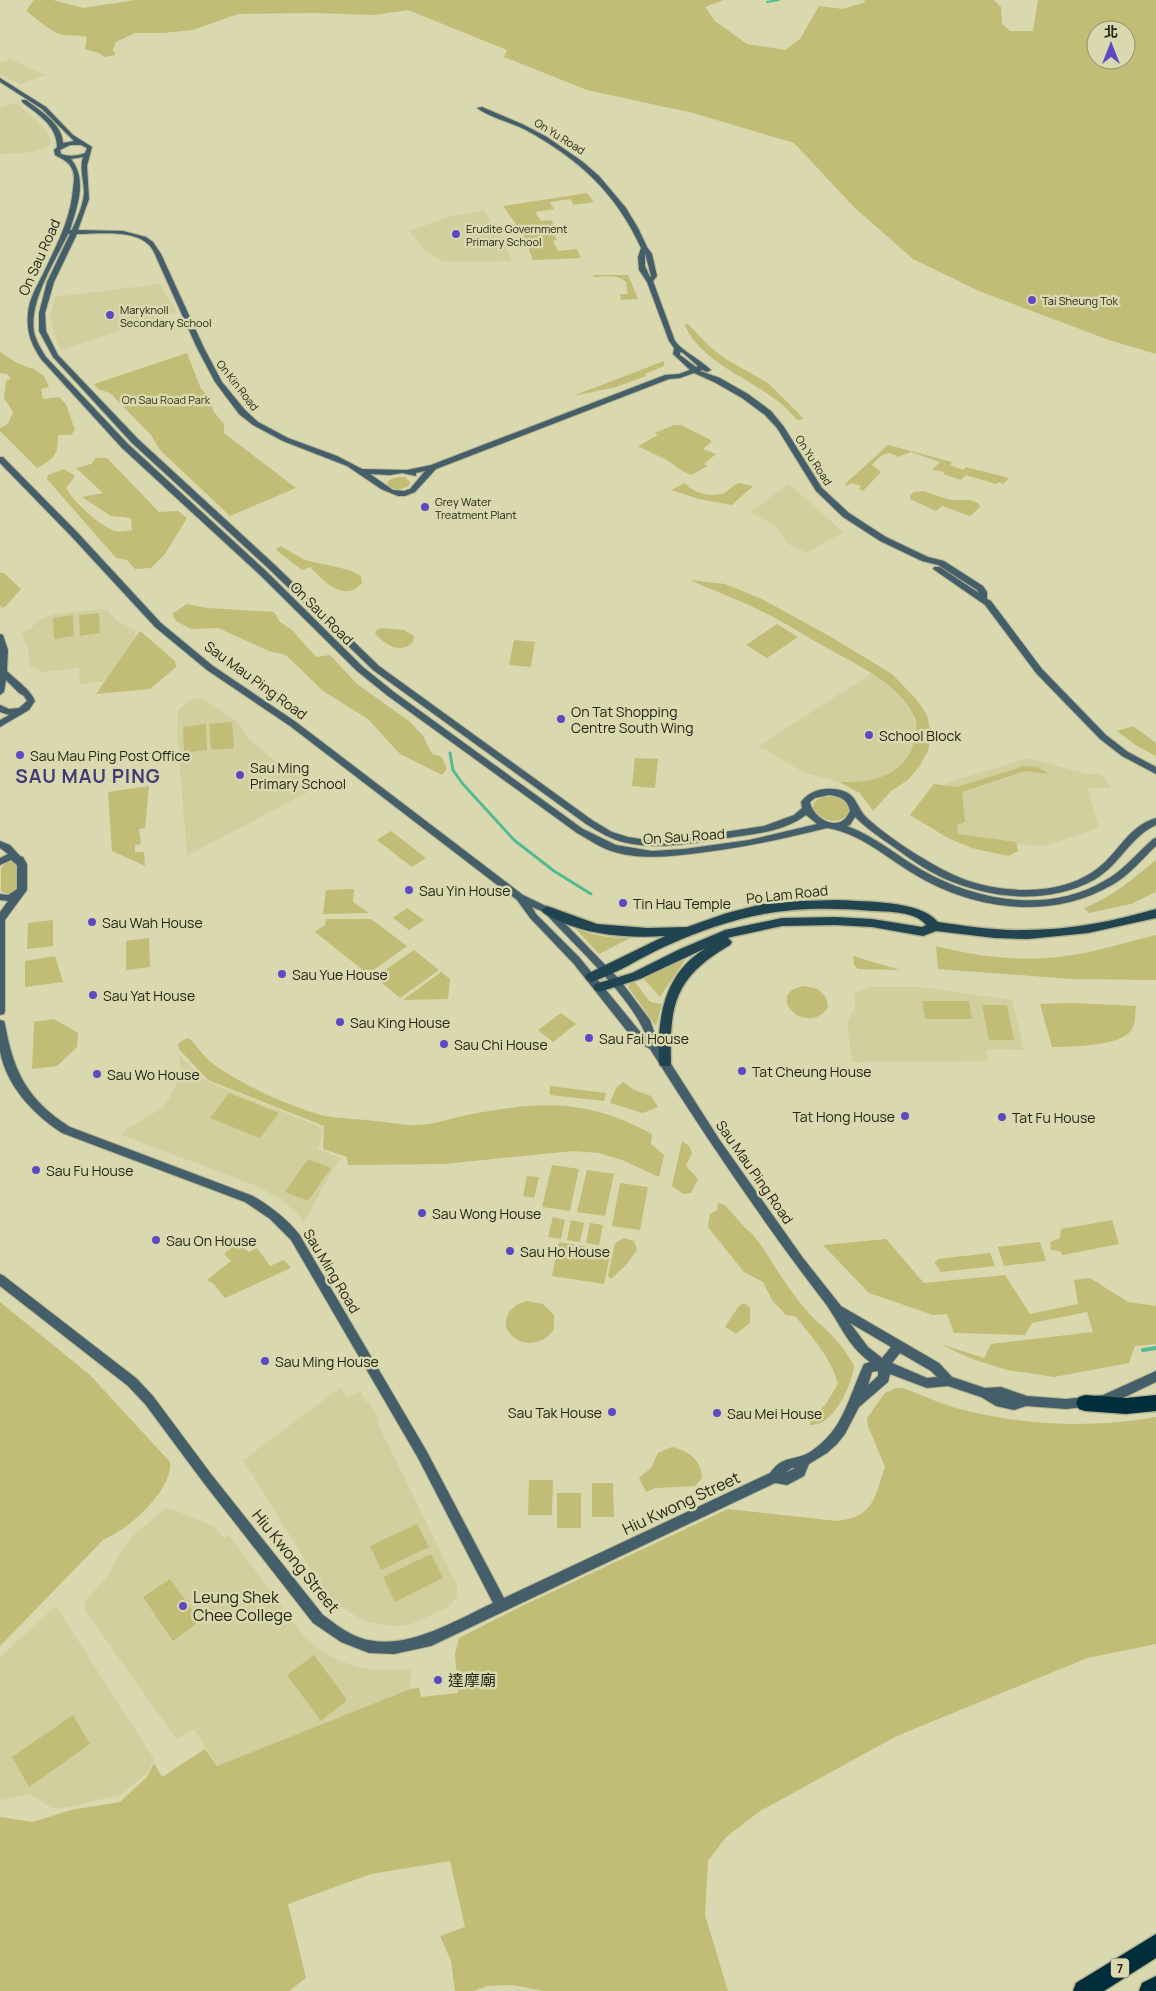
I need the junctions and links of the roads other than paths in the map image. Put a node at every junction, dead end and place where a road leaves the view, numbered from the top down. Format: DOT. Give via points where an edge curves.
graph roads {
  1 [pos="0,80"];
  2 [pos="0,86"];
  3 [pos="486,108"];
  4 [pos="81,143"];
  5 [pos="60,147"];
  6 [pos="87,154"];
  7 [pos="67,158"];
  8 [pos="71,232"];
  9 [pos="644,248"];
  10 [pos="642,266"];
  11 [pos="651,266"];
  12 [pos="650,281"];
  13 [pos="696,366"];
  14 [pos="0,459"];
  15 [pos="434,467"];
  16 [pos="360,471"];
  17 [pos="408,472"];
  18 [pos="390,473"];
  19 [pos="419,480"];
  20 [pos="381,486"];
  21 [pos="0,637"];
  22 [pos="3,672"];
  23 [pos="22,691"];
  24 [pos="0,692"];
  25 [pos="0,698"];
  26 [pos="0,708"];
  27 [pos="18,711"];
  28 [pos="0,724"];
  29 [pos="1156,771"];
  30 [pos="806,810"];
  31 [pos="855,811"];
  32 [pos="1156,821"];
  33 [pos="829,825"];
  34 [pos="1156,842"];
  35 [pos="0,844"];
  36 [pos="20,859"];
  37 [pos="0,862"];
  38 [pos="19,893"];
  39 [pos="0,897"];
  40 [pos="520,897"];
  41 [pos="547,910"];
  42 [pos="1153,915"];
  43 [pos="0,917"];
  44 [pos="934,926"];
  45 [pos="756,928"];
  46 [pos="696,929"];
  47 [pos="605,970"];
  48 [pos="595,982"];
  49 [pos="616,983"];
  50 [pos="0,1011"];
  51 [pos="0,1024"];
  52 [pos="654,1046"];
  53 [pos="665,1062"];
  54 [pos="0,1279"];
  55 [pos="837,1310"];
  56 [pos="899,1346"];
  57 [pos="884,1365"];
  58 [pos="1156,1376"];
  59 [pos="948,1381"];
  60 [pos="1085,1403"];
  61 [pos="1156,1403"];
  62 [pos="501,1606"];
  63 [pos="1156,1945"];
  64 [pos="1156,1987"];
  65 [pos="1084,1991"];
  66 [pos="1150,1991"];
  1 -- 4 [label="main road" via="44,108"];
  2 -- 5 [label="main road" via="48,122 60,137"];
  3 -- 9 [label="main road, On Yu Road" via="550,141 590,170 622,206"];
  4 -- 5 [label="main road"];
  4 -- 6 [label="main road" via="89,146"];
  5 -- 7 [label="main road, On Sau Road" via="57,153"];
  6 -- 7 [label="main road"];
  6 -- 8 [label="main road, On Sau Road" via="84,164 87,196"];
  7 -- 8 [label="main road, On Sau Road" via="75,168 78,187"];
  8 -- 16 [label="main road, On Kin Road" via="124,233 150,242 186,312 209,368 241,411 263,429"];
  8 -- 30 [label="main road, On Sau Road" via="50,283 42,314 42,329 55,356 134,441 391,680 589,822 618,838 647,843 691,841 776,827"];
  8 -- 33 [label="main road, On Sau Road" via="35,297 31,311 31,332 43,358 125,446 263,573 369,677 580,831 613,848 641,854 684,852 749,843"];
  9 -- 10 [label="main road" via="640,256"];
  9 -- 11 [label="main road, On Yu Road"];
  10 -- 11 [label="main road"];
  10 -- 12 [label="main road" via="644,276"];
  11 -- 12 [label="main road" via="654,276"];
  12 -- 13 [label="main road" via="668,334 677,348 676,354"];
  13 -- 15 [label="main road, On Kin Road" via="680,376 668,377"];
  13 -- 29 [label="main road, On Yu Road" via="708,378 745,396 768,413 819,489 846,515 883,539 925,559 931,566 961,579 974,594 984,598 1027,656 1081,716 1113,746"];
  14 -- 40 [label="main road, Sau Mau Ping Road" via="158,626"];
  15 -- 17 [label="main road, On Kin Road"];
  15 -- 19 [label="main road, On Kin Road"];
  16 -- 18 [label="main road, On Kin Road"];
  16 -- 20 [label="main road, On Kin Road"];
  17 -- 18 [label="main road, On Kin Road"];
  17 -- 19 [label="main road"];
  18 -- 20 [label="main road" via="382,479"];
  19 -- 20 [label="main road, On Kin Road" via="416,488 406,492 388,492"];
  21 -- 22 [label="main road"];
  22 -- 23 [label="main road"];
  22 -- 24 [label="main road"];
  23 -- 25 [label="main road" via="10,692"];
  23 -- 27 [label="main road" via="31,700 28,706"];
  26 -- 27 [label="main road" via="8,712"];
  27 -- 28 [label="main road"];
  30 -- 31 [label="main road" via="812,796 834,792 850,800"];
  30 -- 33 [label="main road" via="812,819"];
  31 -- 32 [label="main road" via="873,828 945,875 981,888 1020,893 1058,890 1090,878 1114,860 1136,831"];
  31 -- 33 [label="main road" via="848,821"];
  33 -- 34 [label="main road" via="860,834 937,883 970,895 1014,903 1050,902 1092,891 1118,876"];
  35 -- 36 [label="main road"];
  36 -- 37 [label="main road" via="10,857"];
  36 -- 38 [label="main road" via="22,890"];
  38 -- 39 [label="main road" via="12,898"];
  38 -- 43 [label="main road"];
  40 -- 41 [label="main road, Sau Mau Ping Road"];
  40 -- 48 [label="main road, Sau Mau Ping Road" via="533,916"];
  41 -- 46 [label="main road" via="569,922 621,933"];
  41 -- 47 [label="main road, Sau Mau Ping Road"];
  42 -- 44 [label="main road, Po Lam Road" via="1050,934 995,934"];
  43 -- 50 [label="main road"];
  44 -- 45 [label="main road, Po Lam Road" via="923,932 865,923 814,921 782,922"];
  44 -- 46 [label="main road, Po Lam Road" via="925,916 903,911 812,904 748,912"];
  45 -- 49 [label="main road, Po Lam Road" via="728,933"];
  45 -- 53 [label="main road" via="702,956 691,964 679,981 665,1018"];
  46 -- 47 [label="main road, Po Lam Road"];
  47 -- 48 [label="main road, Po Lam Road"];
  47 -- 49 [label="main road, Sau Mau Ping Road"];
  48 -- 49 [label="main road, Po Lam Road"];
  48 -- 52 [label="main road, Sau Mau Ping Road" via="638,1038"];
  49 -- 52 [label="main road, Sau Mau Ping Road" via="646,1022"];
  51 -- 62 [label="main road, Sau Ming Road" via="11,1072 44,1117 66,1130 249,1199 275,1216 295,1237 422,1454"];
  52 -- 53 [label="main road, Sau Mau Ping Road"];
  53 -- 55 [label="main road, Sau Mau Ping Road" via="715,1142"];
  54 -- 62 [label="main road, Hiu Kwong Street" via="132,1382 318,1619 341,1637 367,1647 395,1648 426,1641"];
  55 -- 56 [label="main road, Sau Mau Ping Road"];
  55 -- 57 [label="main road, Sau Mau Ping Road" via="849,1333 864,1351"];
  56 -- 57 [label="main road, Hiu Kwong Street"];
  56 -- 59 [label="main road, Sau Mau Ping Road" via="935,1367"];
  57 -- 59 [label="main road, Sau Mau Ping Road" via="927,1383"];
  57 -- 62 [label="main road, Hiu Kwong Street" via="884,1378 855,1404 844,1427 825,1447 804,1461 800,1472 788,1479 774,1477"];
  58 -- 60 [label="main road, Sau Mau Ping Road" via="1119,1394"];
  59 -- 60 [label="main road, Sau Mau Ping Road" via="1014,1405 1026,1401"];
  60 -- 61 [label="highway" via="1126,1406"];
  63 -- 65 [label="highway, 7"];
  64 -- 66 [label="highway"];
}
